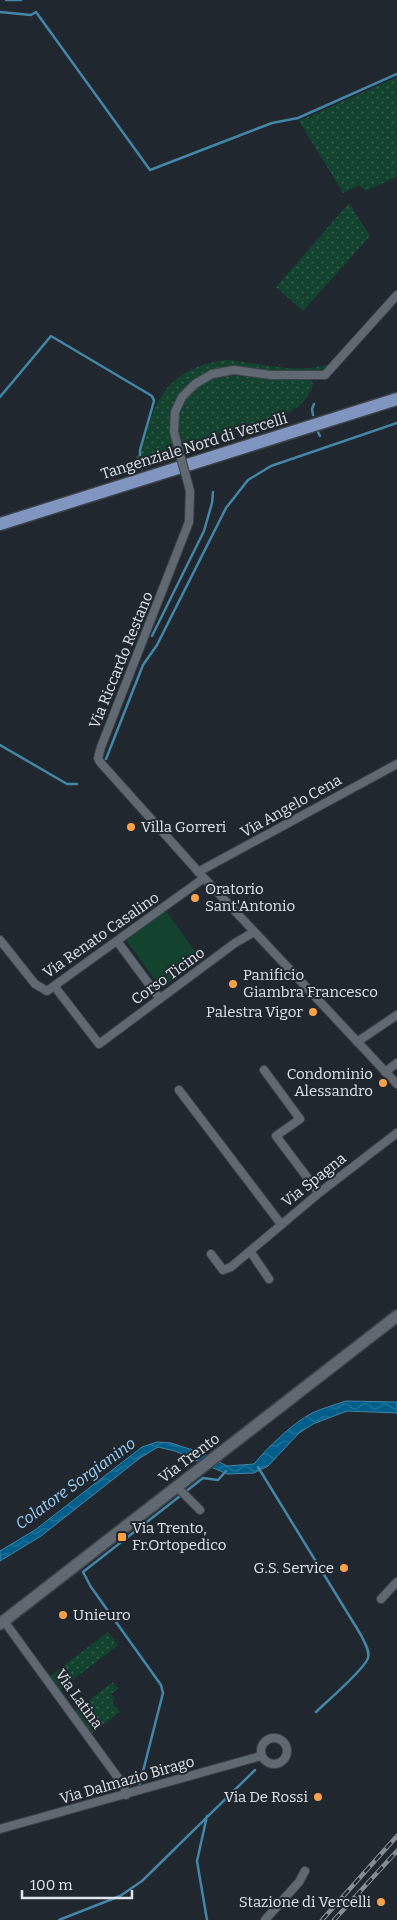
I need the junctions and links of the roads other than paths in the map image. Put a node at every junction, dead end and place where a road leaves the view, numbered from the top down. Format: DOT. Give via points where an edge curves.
graph roads {
  1 [pos="397,295"];
  2 [pos="397,399"];
  3 [pos="0,524"];
  4 [pos="397,764"];
  5 [pos="201,875"];
  6 [pos="254,932"];
  7 [pos="0,940"];
  8 [pos="117,941"];
  9 [pos="54,987"];
  10 [pos="160,998"];
  11 [pos="397,1015"];
  12 [pos="357,1042"];
  13 [pos="397,1064"];
  14 [pos="264,1070"];
  15 [pos="385,1072"];
  16 [pos="397,1084"];
  17 [pos="179,1090"];
  18 [pos="397,1133"];
  19 [pos="319,1193"];
  20 [pos="281,1224"];
  21 [pos="250,1251"];
  22 [pos="211,1254"];
  23 [pos="269,1279"];
  24 [pos="397,1316"];
  25 [pos="182,1491"];
  26 [pos="200,1510"];
  27 [pos="397,1582"];
  28 [pos="381,1598"];
  29 [pos="2,1623"];
  30 [pos="261,1756"];
  31 [pos="126,1795"];
  32 [pos="0,1830"];
  33 [pos="305,1871"];
  34 [pos="265,1920"];
  1 -- 5 [label="street, Via Riccardo Restano, bridge" via="325,375 271,375 234,370 212,374 182,397 175,412 174,432 190,491 190,522 98,758 103,768"];
  2 -- 3 [label="main road, Tangenziale Nord di Vercelli"];
  4 -- 5 [label="street, Via Angelo Cena"];
  5 -- 6 [label="street, Via Riccardo Restano"];
  5 -- 8 [label="street, Via Renato Casalino"];
  6 -- 10 [label="street, Corso Ticino"];
  6 -- 12 [label="street, Via Riccardo Restano"];
  7 -- 9 [label="street, Via Renato Casalino" via="35,984 46,991"];
  8 -- 9 [label="street, Via Renato Casalino"];
  8 -- 10 [label="street"];
  9 -- 10 [label="street, Corso Ticino" via="99,1044"];
  11 -- 12 [label="street"];
  12 -- 15 [label="street, Via Riccardo Restano"];
  13 -- 15 [label="street"];
  14 -- 19 [label="street" via="300,1119 276,1136"];
  15 -- 16 [label="street, Via Riccardo Restano"];
  17 -- 20 [label="street"];
  18 -- 19 [label="street, Via Spagna"];
  19 -- 20 [label="street, Via Spagna"];
  20 -- 21 [label="street, Via Spagna"];
  21 -- 22 [label="street, Via Spagna" via="223,1270"];
  21 -- 23 [label="street"];
  24 -- 25 [label="street, Via Trento" via="200,1469"];
  25 -- 26 [label="street"];
  25 -- 29 [label="street, Via Trento"];
  27 -- 28 [label="street"];
  29 -- 31 [label="street, Via Latina" via="124,1786"];
  30 -- 31 [label="street, Via Dalmazio Birago"];
  31 -- 32 [label="street, Via Dalmazio Birago"];
  33 -- 34 [label="street"];
}
